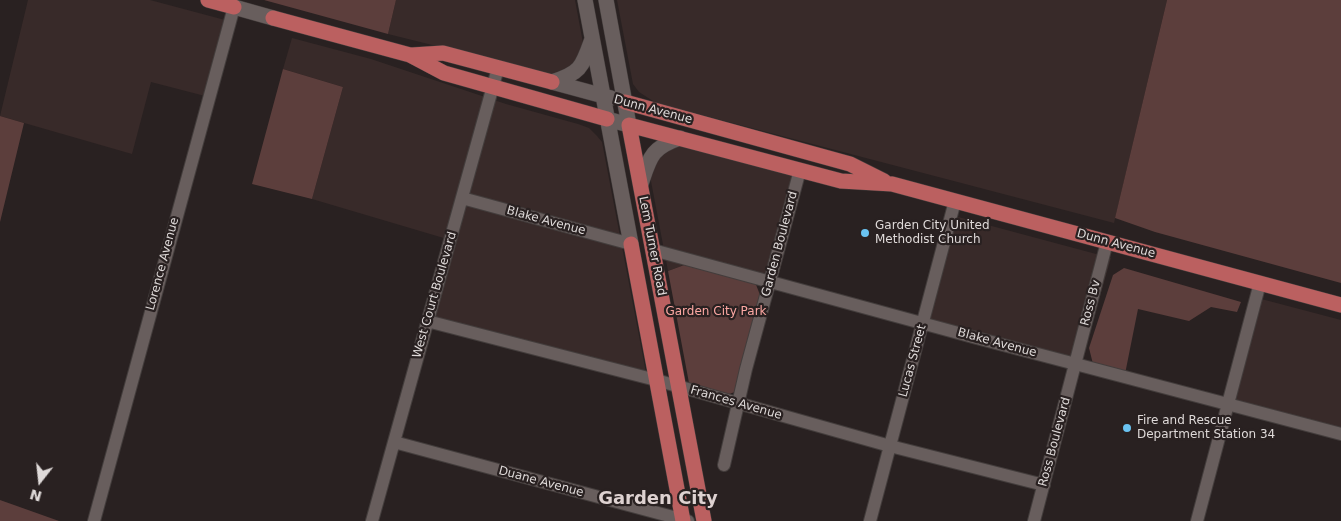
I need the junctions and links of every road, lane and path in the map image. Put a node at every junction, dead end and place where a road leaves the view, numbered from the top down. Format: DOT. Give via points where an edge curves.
graph roads {
  1 [pos="208,0"];
  2 [pos="585,0"];
  3 [pos="606,0"];
  4 [pos="234,7"];
  5 [pos="592,39"];
  6 [pos="410,55"];
  7 [pos="498,68"];
  8 [pos="552,82"];
  9 [pos="493,87"];
  10 [pos="603,96"];
  11 [pos="625,102"];
  12 [pos="607,119"];
  13 [pos="629,124"];
  14 [pos="680,138"];
  15 [pos="800,170"];
  16 [pos="641,184"];
  17 [pos="892,184"];
  18 [pos="462,198"];
  19 [pos="955,201"];
  20 [pos="1107,242"];
  21 [pos="631,244"];
  22 [pos="653,250"];
  23 [pos="771,281"];
  24 [pos="1260,283"];
  25 [pos="1341,305"];
  26 [pos="427,321"];
  27 [pos="923,323"];
  28 [pos="1076,364"];
  29 [pos="656,380"];
  30 [pos="679,386"];
  31 [pos="738,404"];
  32 [pos="1228,405"];
  33 [pos="1341,434"];
  34 [pos="394,442"];
  35 [pos="890,446"];
  36 [pos="724,465"];
  37 [pos="1044,485"];
  38 [pos="94,521"];
  39 [pos="372,521"];
  40 [pos="685,521"];
  41 [pos="704,521"];
  42 [pos="870,521"];
  43 [pos="1034,521"];
  44 [pos="1197,521"];
  1 -- 4 [label="main road, Dunn Avenue"];
  2 -- 5 [label="main road, Lem Turner Road"];
  3 -- 11 [label="main road, Lem Turner Road"];
  4 -- 6 [label="main road, Dunn Avenue"];
  4 -- 38 [label="street, Lorence Avenue"];
  5 -- 8 [label="main road" via="580,68 568,77"];
  5 -- 10 [label="main road, Lem Turner Road"];
  6 -- 7 [label="main road, Dunn Avenue" via="443,53"];
  6 -- 9 [label="main road, Dunn Avenue" via="444,73"];
  7 -- 8 [label="main road, Dunn Avenue"];
  7 -- 9 [label="street, West Court Boulevard"];
  8 -- 10 [label="main road, Dunn Avenue"];
  9 -- 12 [label="main road, Dunn Avenue"];
  9 -- 18 [label="street, West Court Boulevard"];
  10 -- 11 [label="main road, Dunn Avenue"];
  10 -- 12 [label="main road, Lem Turner Road"];
  11 -- 13 [label="main road, Lem Turner Road"];
  11 -- 17 [label="main road, Dunn Avenue" via="850,164"];
  12 -- 13 [label="main road, Dunn Avenue"];
  12 -- 21 [label="main road, Lem Turner Road"];
  13 -- 14 [label="main road, Dunn Avenue"];
  13 -- 16 [label="main road, Lem Turner Road"];
  14 -- 15 [label="main road, Dunn Avenue"];
  14 -- 16 [label="main road" via="656,150"];
  15 -- 17 [label="main road, Dunn Avenue" via="841,180"];
  15 -- 23 [label="street, Garden Boulevard"];
  16 -- 22 [label="main road, Lem Turner Road"];
  17 -- 19 [label="main road, Dunn Avenue"];
  18 -- 21 [label="street, Blake Avenue"];
  18 -- 26 [label="street, West Court Boulevard"];
  19 -- 20 [label="main road, Dunn Avenue"];
  19 -- 27 [label="street, Lucas Street"];
  20 -- 24 [label="main road, Dunn Avenue"];
  20 -- 28 [label="street, Ross Bv"];
  21 -- 29 [label="main road, Lem Turner Road"];
  22 -- 23 [label="street, Blake Avenue"];
  22 -- 30 [label="main road, Lem Turner Road"];
  23 -- 27 [label="street, Blake Avenue"];
  23 -- 31 [label="street, Garden Boulevard"];
  24 -- 25 [label="main road, Dunn Avenue"];
  24 -- 32 [label="street"];
  26 -- 29 [label="street, Frances Avenue"];
  26 -- 34 [label="street, West Court Boulevard"];
  27 -- 28 [label="street, Blake Avenue"];
  27 -- 35 [label="street, Lucas Street"];
  28 -- 32 [label="street, Blake Avenue"];
  28 -- 37 [label="street, Ross Boulevard"];
  29 -- 30 [label="street, Frances Avenue"];
  29 -- 40 [label="main road, Lem Turner Road"];
  30 -- 31 [label="street, Frances Avenue"];
  30 -- 41 [label="main road, Lem Turner Road"];
  31 -- 35 [label="street, Frances Avenue"];
  31 -- 36 [label="street, Garden Boulevard"];
  32 -- 33 [label="street, Blake Avenue"];
  32 -- 44 [label="street"];
  34 -- 39 [label="street, West Court Boulevard"];
  34 -- 40 [label="street, Duane Avenue"];
  35 -- 37 [label="street, Frances Avenue"];
  35 -- 42 [label="street, Lucas Street"];
  37 -- 43 [label="street, Ross Boulevard"];
}
